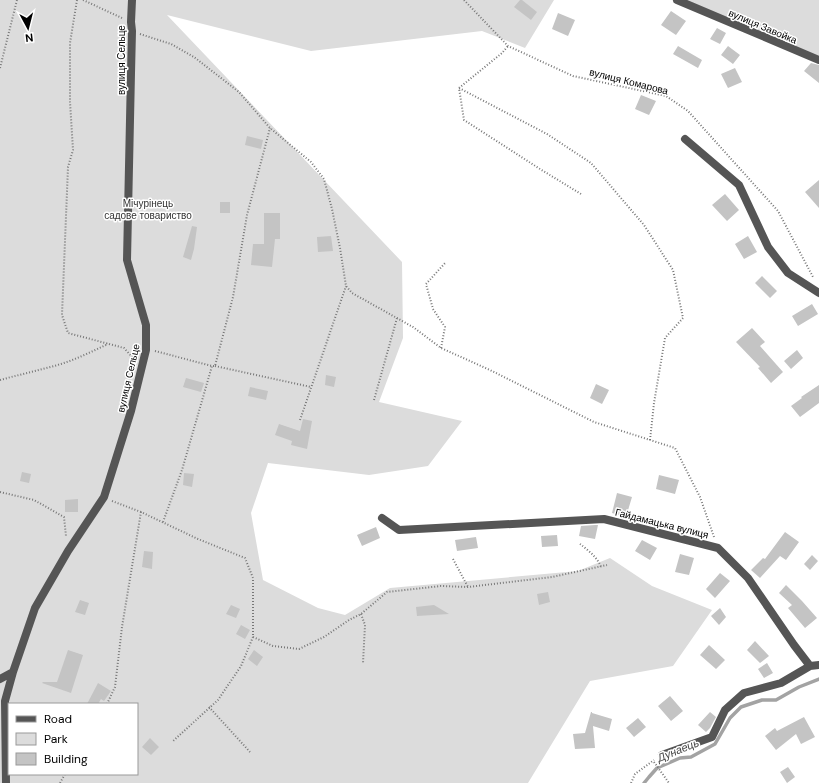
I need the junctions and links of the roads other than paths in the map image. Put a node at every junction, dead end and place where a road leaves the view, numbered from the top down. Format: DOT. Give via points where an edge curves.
graph roads {
  1 [pos="132,0"];
  2 [pos="677,0"];
  3 [pos="819,60"];
  4 [pos="685,139"];
  5 [pos="819,293"];
  6 [pos="382,518"];
  7 [pos="819,665"];
  8 [pos="810,666"];
  9 [pos="13,672"];
  10 [pos="0,679"];
  11 [pos="662,755"];
  12 [pos="6,783"];
  1 -- 9 [label="street, вулиця Сельце" via="127,260 146,324 146,350 131,411 104,497 68,551 35,608"];
  2 -- 3 [label="street, вулиця Завойка"];
  4 -- 5 [label="street" via="739,185 768,247 788,273"];
  6 -- 8 [label="street, Гайдамацька вулиця" via="399,530 604,519 718,548 748,578"];
  7 -- 8 [label="street"];
  8 -- 11 [label="street" via="781,683 744,693 725,710 712,737"];
  9 -- 10 [label="street"];
  9 -- 12 [label="street, вулиця Сельце" via="5,701"];
}
